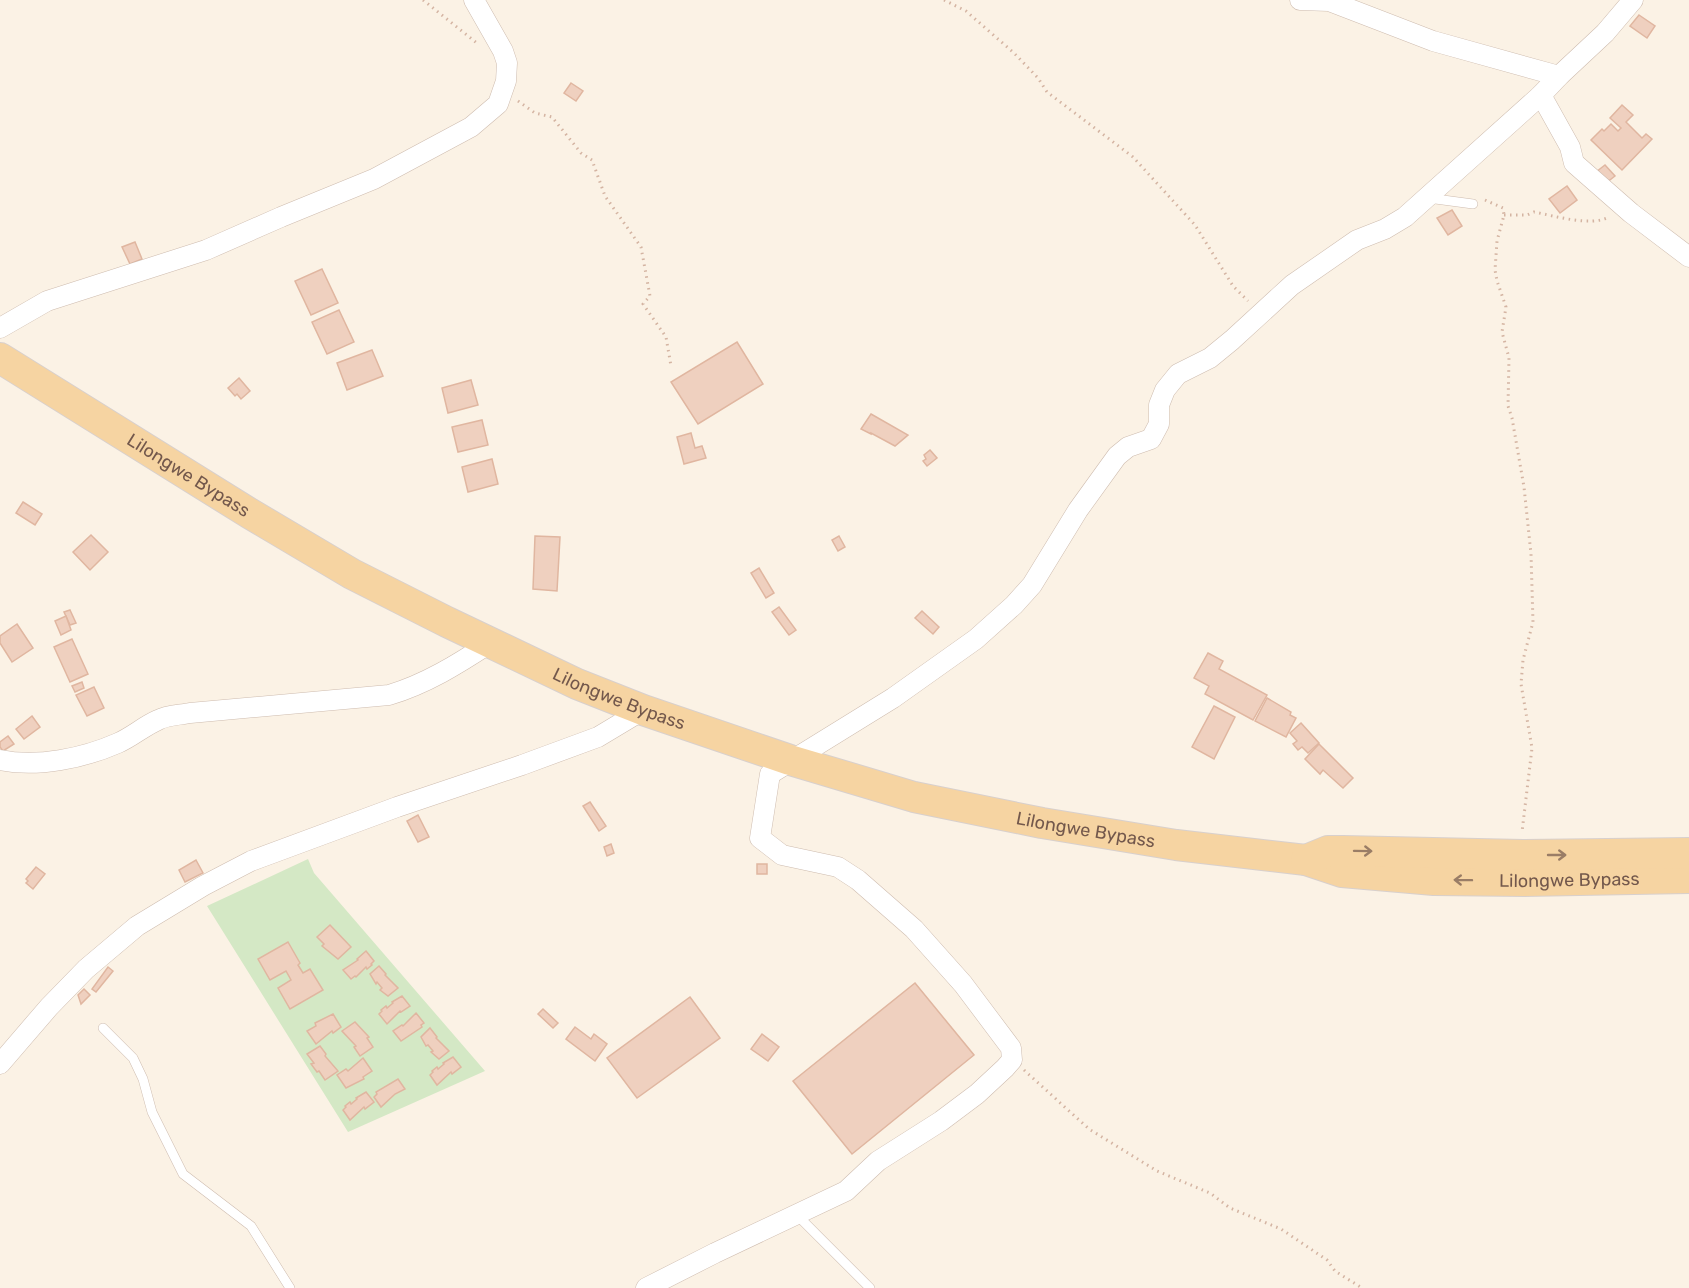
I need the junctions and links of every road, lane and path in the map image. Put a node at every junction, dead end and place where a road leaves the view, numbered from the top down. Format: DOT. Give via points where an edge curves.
graph roads {
  1 [pos="423,0"];
  2 [pos="474,0"];
  3 [pos="944,0"];
  4 [pos="1300,0"];
  5 [pos="1633,0"];
  6 [pos="503,51"];
  7 [pos="1559,76"];
  8 [pos="506,81"];
  9 [pos="1541,95"];
  10 [pos="1425,197"];
  11 [pos="1473,204"];
  12 [pos="1631,213"];
  13 [pos="1504,215"];
  14 [pos="1689,257"];
  15 [pos="1260,314"];
  16 [pos="0,328"];
  17 [pos="0,357"];
  18 [pos="671,366"];
  19 [pos="490,643"];
  20 [pos="643,710"];
  21 [pos="0,760"];
  22 [pos="790,760"];
  23 [pos="1520,843"];
  24 [pos="1689,853"];
  25 [pos="1306,860"];
  26 [pos="1689,878"];
  27 [pos="103,1028"];
  28 [pos="1012,1059"];
  29 [pos="0,1064"];
  30 [pos="797,1215"];
  31 [pos="290,1288"];
  32 [pos="646,1288"];
  33 [pos="870,1288"];
  34 [pos="1362,1288"];
  1 -- 6 [label="path" via="488,53"];
  2 -- 6 [label="street"];
  3 -- 15 [label="path" via="966,11 1014,53 1047,92 1133,157 1195,225 1233,286"];
  4 -- 7 [label="street" via="1329,1 1433,41"];
  5 -- 7 [label="street"];
  6 -- 8 [label="street"];
  7 -- 9 [label="street"];
  8 -- 16 [label="street" via="498,104 471,127 374,179 206,250 47,301"];
  8 -- 18 [label="path" via="517,100 535,113 552,117 581,153 592,160 605,196 641,247 650,296 643,304 666,337"];
  9 -- 10 [label="street"];
  9 -- 12 [label="street" via="1570,147 1574,163"];
  10 -- 11 [label="lane"];
  10 -- 15 [label="street" via="1405,217 1357,240 1292,285"];
  11 -- 13 [label="path" via="1485,200 1503,208"];
  12 -- 13 [label="path" via="1601,221 1534,212"];
  12 -- 14 [label="street"];
  13 -- 23 [label="path" via="1495,270 1506,307 1502,332 1509,358 1508,406 1524,487 1533,622 1521,684 1532,748"];
  15 -- 22 [label="street" via="1210,358 1178,374 1165,390 1159,405 1159,424 1151,439 1128,447 1117,456 1032,585 1014,605 942,665"];
  17 -- 19 [label="main road, Lilongwe Bypass" via="352,574"];
  19 -- 20 [label="main road, Lilongwe Bypass"];
  19 -- 21 [label="street" via="435,678 389,695 160,718 98,751 46,761"];
  20 -- 22 [label="main road, Lilongwe Bypass"];
  20 -- 29 [label="street" via="598,737 251,861 203,886 137,926 86,969"];
  22 -- 25 [label="main road, Lilongwe Bypass" via="914,797 1042,823 1176,845"];
  22 -- 28 [label="street" via="770,774 760,838 782,855 838,867 914,929 963,984 1011,1048"];
  25 -- 24 [label="main road, Lilongwe Bypass, one-way" via="1328,851"];
  26 -- 25 [label="main road, Lilongwe Bypass, one-way" via="1434,880 1342,872"];
  27 -- 31 [label="lane" via="133,1058 152,1112 183,1174 251,1227"];
  28 -- 30 [label="street" via="977,1094 878,1161 846,1191"];
  28 -- 34 [label="path" via="1089,1129 1157,1171 1281,1229"];
  30 -- 32 [label="street"];
  30 -- 33 [label="lane"];
}
